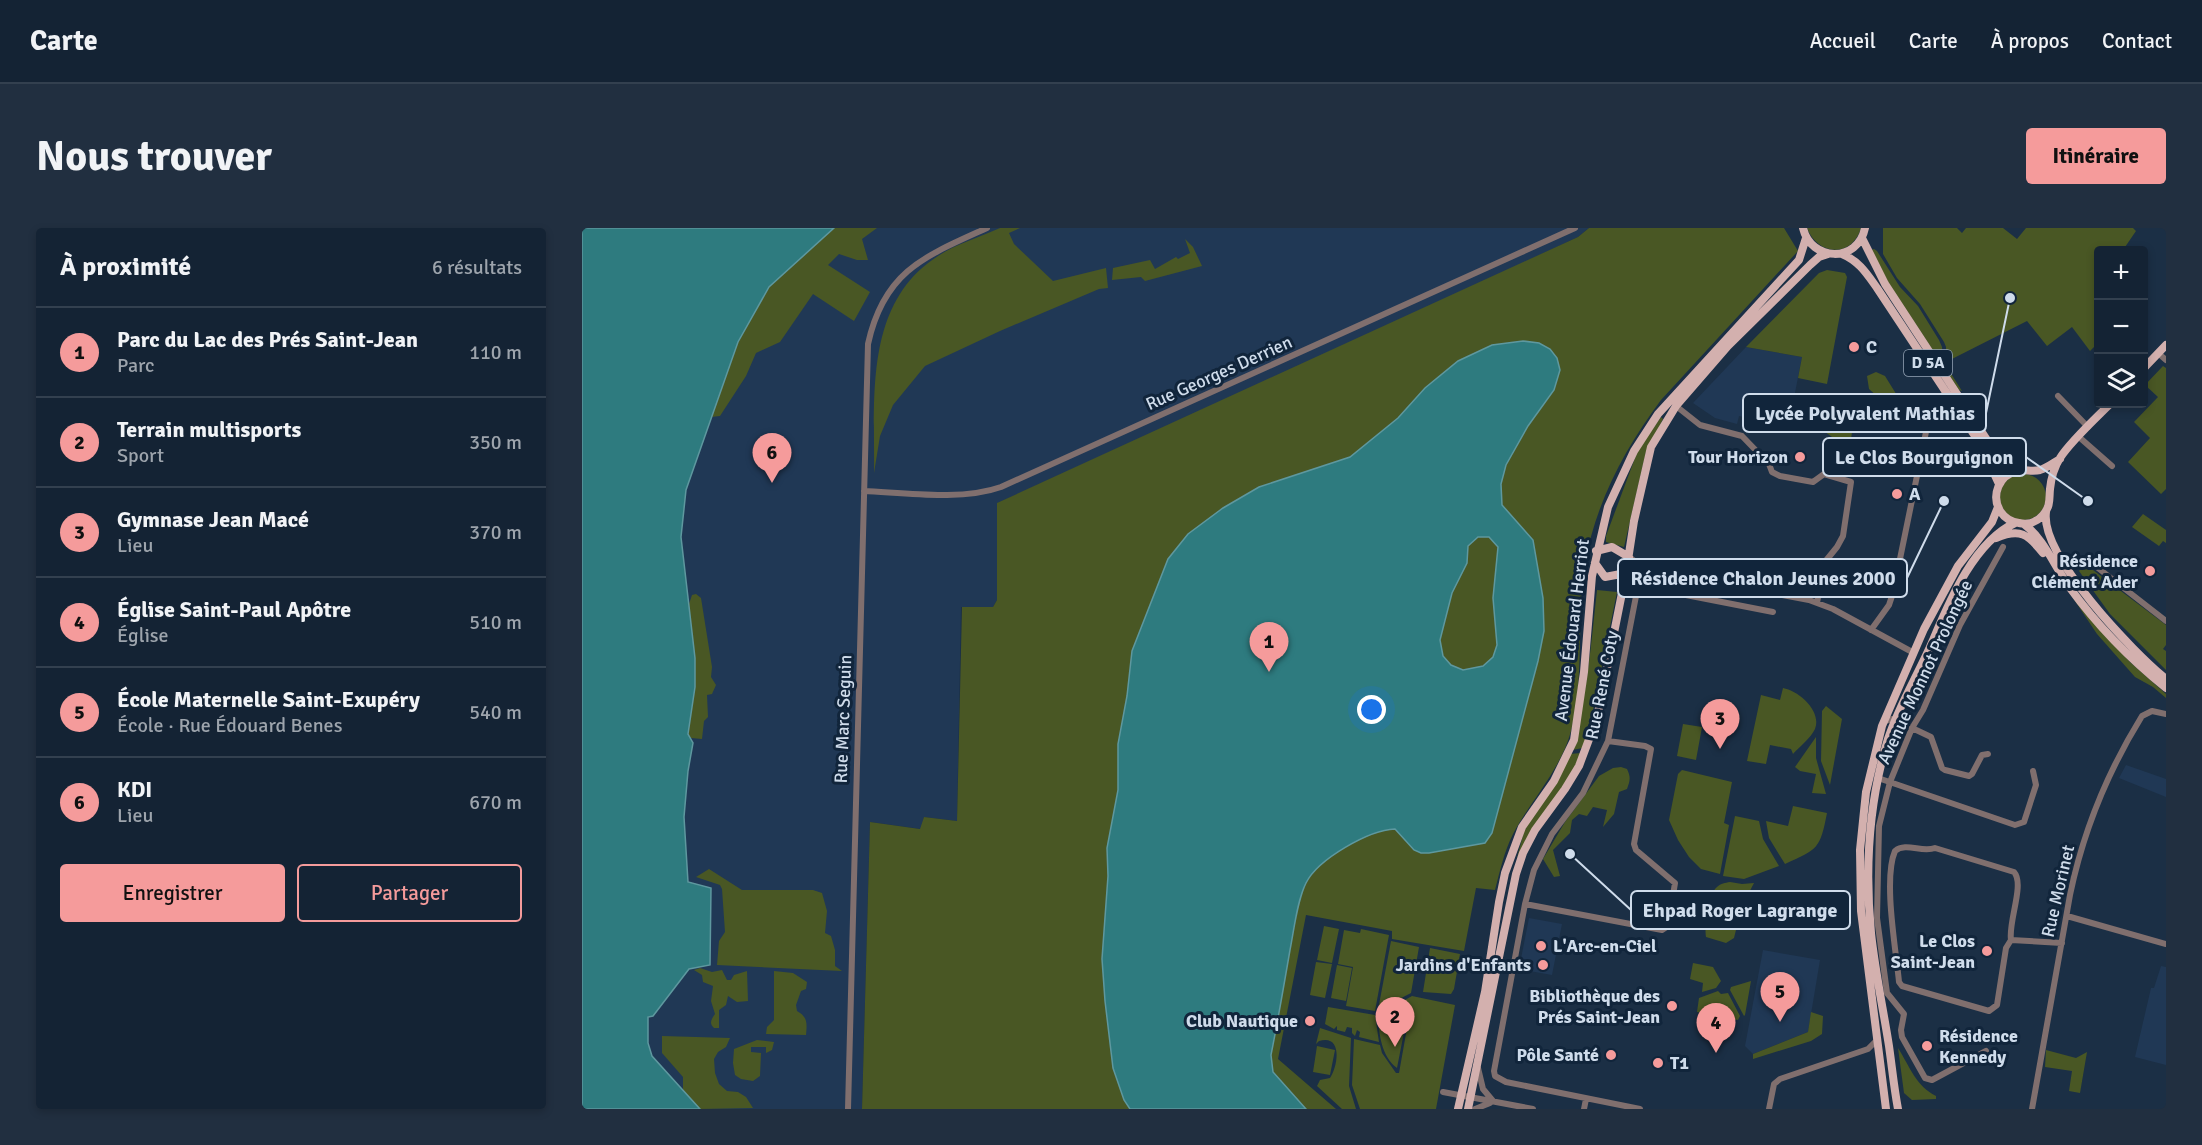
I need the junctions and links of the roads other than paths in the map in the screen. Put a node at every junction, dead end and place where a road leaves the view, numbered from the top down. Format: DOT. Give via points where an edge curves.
graph roads {
  1 [pos="987,228"];
  2 [pos="1575,228"];
  3 [pos="1866,228"];
  4 [pos="1803,232"];
  5 [pos="1862,238"];
  6 [pos="1828,254"];
  7 [pos="1842,254"];
  8 [pos="2166,345"];
  9 [pos="2158,353"];
  10 [pos="2166,360"];
  11 [pos="2148,364"];
  12 [pos="1946,391"];
  13 [pos="2058,396"];
  14 [pos="1676,406"];
  15 [pos="2106,408"];
  16 [pos="2088,427"];
  17 [pos="2079,437"];
  18 [pos="2060,459"];
  19 [pos="2112,466"];
  20 [pos="2016,471"];
  21 [pos="2031,471"];
  22 [pos="1999,484"];
  23 [pos="2049,490"];
  24 [pos="864,491"];
  25 [pos="1998,507"];
  26 [pos="2046,512"];
  27 [pos="2020,523"];
  28 [pos="1992,540"];
  29 [pos="2003,547"];
  30 [pos="1596,550"];
  31 [pos="1629,557"];
  32 [pos="1594,562"];
  33 [pos="2066,568"];
  34 [pos="1645,569"];
  35 [pos="1626,573"];
  36 [pos="1696,578"];
  37 [pos="2069,587"];
  38 [pos="1692,596"];
  39 [pos="1817,603"];
  40 [pos="1773,612"];
  41 [pos="2166,621"];
  42 [pos="1871,630"];
  43 [pos="1914,652"];
  44 [pos="2166,679"];
  45 [pos="2166,688"];
  46 [pos="2166,714"];
  47 [pos="1891,720"];
  48 [pos="1912,728"];
  49 [pos="1608,741"];
  50 [pos="1988,754"];
  51 [pos="2033,771"];
  52 [pos="1878,778"];
  53 [pos="1890,782"];
  54 [pos="1511,891"];
  55 [pos="1527,896"];
  56 [pos="1525,904"];
  57 [pos="2067,916"];
  58 [pos="2012,940"];
  59 [pos="2062,943"];
  60 [pos="2166,944"];
  61 [pos="1878,1040"];
  62 [pos="1986,1051"];
  63 [pos="1478,1066"];
  64 [pos="1443,1092"];
  65 [pos="1466,1097"];
  66 [pos="1586,1099"];
  67 [pos="1493,1102"];
  68 [pos="848,1109"];
  69 [pos="1458,1109"];
  70 [pos="1468,1109"];
  71 [pos="1475,1109"];
  72 [pos="1533,1109"];
  73 [pos="1584,1109"];
  74 [pos="1640,1109"];
  75 [pos="1769,1109"];
  76 [pos="1887,1109"];
  77 [pos="1898,1109"];
  78 [pos="2032,1109"];
  1 -- 24 [label="street, Rue Marc Seguin" via="927,256 900,278 878,311 867,358"];
  2 -- 24 [label="street, Rue Georges Derrien" via="1001,487 962,495"];
  3 -- 5 [label="main road"];
  4 -- 6 [label="main road" via="1814,247"];
  4 -- 30 [label="main road, Avenue Édouard Herriot" via="1799,260 1673,396 1647,430 1608,507"];
  5 -- 7 [label="main road"];
  5 -- 20 [label="main road, D 5A" via="1885,284 2002,463"];
  6 -- 7 [label="main road"];
  6 -- 14 [label="main road, Avenue Édouard Herriot" via="1819,257 1776,297"];
  7 -- 12 [label="main road, D 5A" via="1867,273"];
  8 -- 9 [label="main road"];
  9 -- 10 [label="street"];
  9 -- 11 [label="main road"];
  12 -- 22 [label="main road, D 5A" via="1981,445"];
  12 -- 42 [label="street" via="1927,427 1893,593"];
  13 -- 16 [label="street"];
  14 -- 31 [label="main road, Avenue Édouard Herriot" via="1651,447"];
  14 -- 39 [label="street" via="1700,425 1742,436 1772,472 1780,476 1813,482 1824,474 1851,482 1843,536 1824,563"];
  15 -- 16 [label="main road"];
  16 -- 17 [label="main road"];
  17 -- 18 [label="main road"];
  17 -- 19 [label="street"];
  18 -- 21 [label="main road" via="2044,469"];
  18 -- 23 [label="main road"];
  20 -- 21 [label="main road"];
  20 -- 22 [label="main road"];
  21 -- 23 [label="main road" via="2045,480"];
  22 -- 25 [label="main road"];
  23 -- 26 [label="main road"];
  24 -- 68 [label="street, Rue Marc Seguin"];
  25 -- 27 [label="main road" via="2003,515"];
  25 -- 43 [label="main road" via="1992,522 1958,566"];
  26 -- 27 [label="main road" via="2034,522"];
  26 -- 33 [label="main road" via="2046,529"];
  27 -- 28 [label="main road"];
  27 -- 37 [label="main road" via="2036,534"];
  28 -- 37 [label="main road" via="2017,533 2031,538"];
  28 -- 47 [label="main road" via="1955,590"];
  29 -- 48 [label="street, Avenue Monnot Prolongée" via="1960,625"];
  30 -- 31 [label="main road" via="1612,547"];
  30 -- 32 [label="main road, Avenue Édouard Herriot"];
  31 -- 34 [label="street"];
  31 -- 35 [label="main road, Avenue Édouard Herriot"];
  32 -- 35 [label="main road" via="1605,577"];
  32 -- 65 [label="main road, Avenue Édouard Herriot" via="1574,740 1554,781 1522,827 1505,873"];
  33 -- 41 [label="street" via="2077,560 2090,561"];
  33 -- 44 [label="main road" via="2126,642"];
  34 -- 35 [label="street"];
  34 -- 36 [label="street"];
  35 -- 54 [label="main road, Avenue Édouard Herriot" via="1591,735 1579,766 1523,853"];
  36 -- 38 [label="street"];
  36 -- 39 [label="street"];
  37 -- 45 [label="main road" via="2134,661"];
  38 -- 40 [label="street, Rue René Coty"];
  38 -- 49 [label="street, Rue René Coty" via="1645,587 1637,591"];
  39 -- 42 [label="street"];
  42 -- 43 [label="street"];
  43 -- 47 [label="main road" via="1890,707"];
  46 -- 57 [label="street, Rue Morinet" via="2152,711 2142,716 2107,782 2076,869"];
  47 -- 48 [label="street"];
  47 -- 52 [label="main road"];
  47 -- 61 [label="main road" via="1867,784 1860,850 1863,940"];
  48 -- 50 [label="street" via="1931,737 1945,770 1969,776 1982,755"];
  48 -- 53 [label="street, Avenue Monnot Prolongée"];
  49 -- 55 [label="street, Rue René Coty" via="1583,793 1544,849"];
  49 -- 56 [label="street" via="1650,749 1634,847 1675,883 1668,926 1662,930"];
  51 -- 53 [label="street" via="2036,785 2024,822 2015,825"];
  52 -- 53 [label="street"];
  52 -- 77 [label="main road" via="1869,851 1869,913"];
  53 -- 62 [label="street, Avenue Monnot Prolongée" via="1879,826 1877,918 1887,993 1904,1014 1902,1037 1925,1078 1932,1080"];
  54 -- 55 [label="street"];
  54 -- 63 [label="main road, Avenue Édouard Herriot"];
  55 -- 56 [label="street, Rue René Coty"];
  56 -- 66 [label="street, Rue René Coty" via="1495,1076 1506,1083"];
  57 -- 59 [label="street, Rue Morinet"];
  57 -- 60 [label="street"];
  58 -- 58 [label="street" via="2006,948 1994,1009 1984,1011 1902,986 1890,898 1896,851 1904,847 1927,851 1935,848 2014,872 2018,882 2010,929"];
  58 -- 59 [label="street"];
  59 -- 78 [label="street, Rue Morinet"];
  61 -- 75 [label="street" via="1868,1049 1780,1079 1774,1084"];
  61 -- 76 [label="main road"];
  63 -- 65 [label="main road, Avenue Édouard Herriot"];
  63 -- 67 [label="street, Avenue Édouard Herriot" via="1483,1089"];
  64 -- 65 [label="street"];
  65 -- 67 [label="street"];
  65 -- 69 [label="main road, Avenue Édouard Herriot"];
  65 -- 70 [label="main road, Avenue Édouard Herriot"];
  66 -- 73 [label="street"];
  66 -- 74 [label="street"];
  67 -- 71 [label="street"];
  67 -- 72 [label="street"];
}
